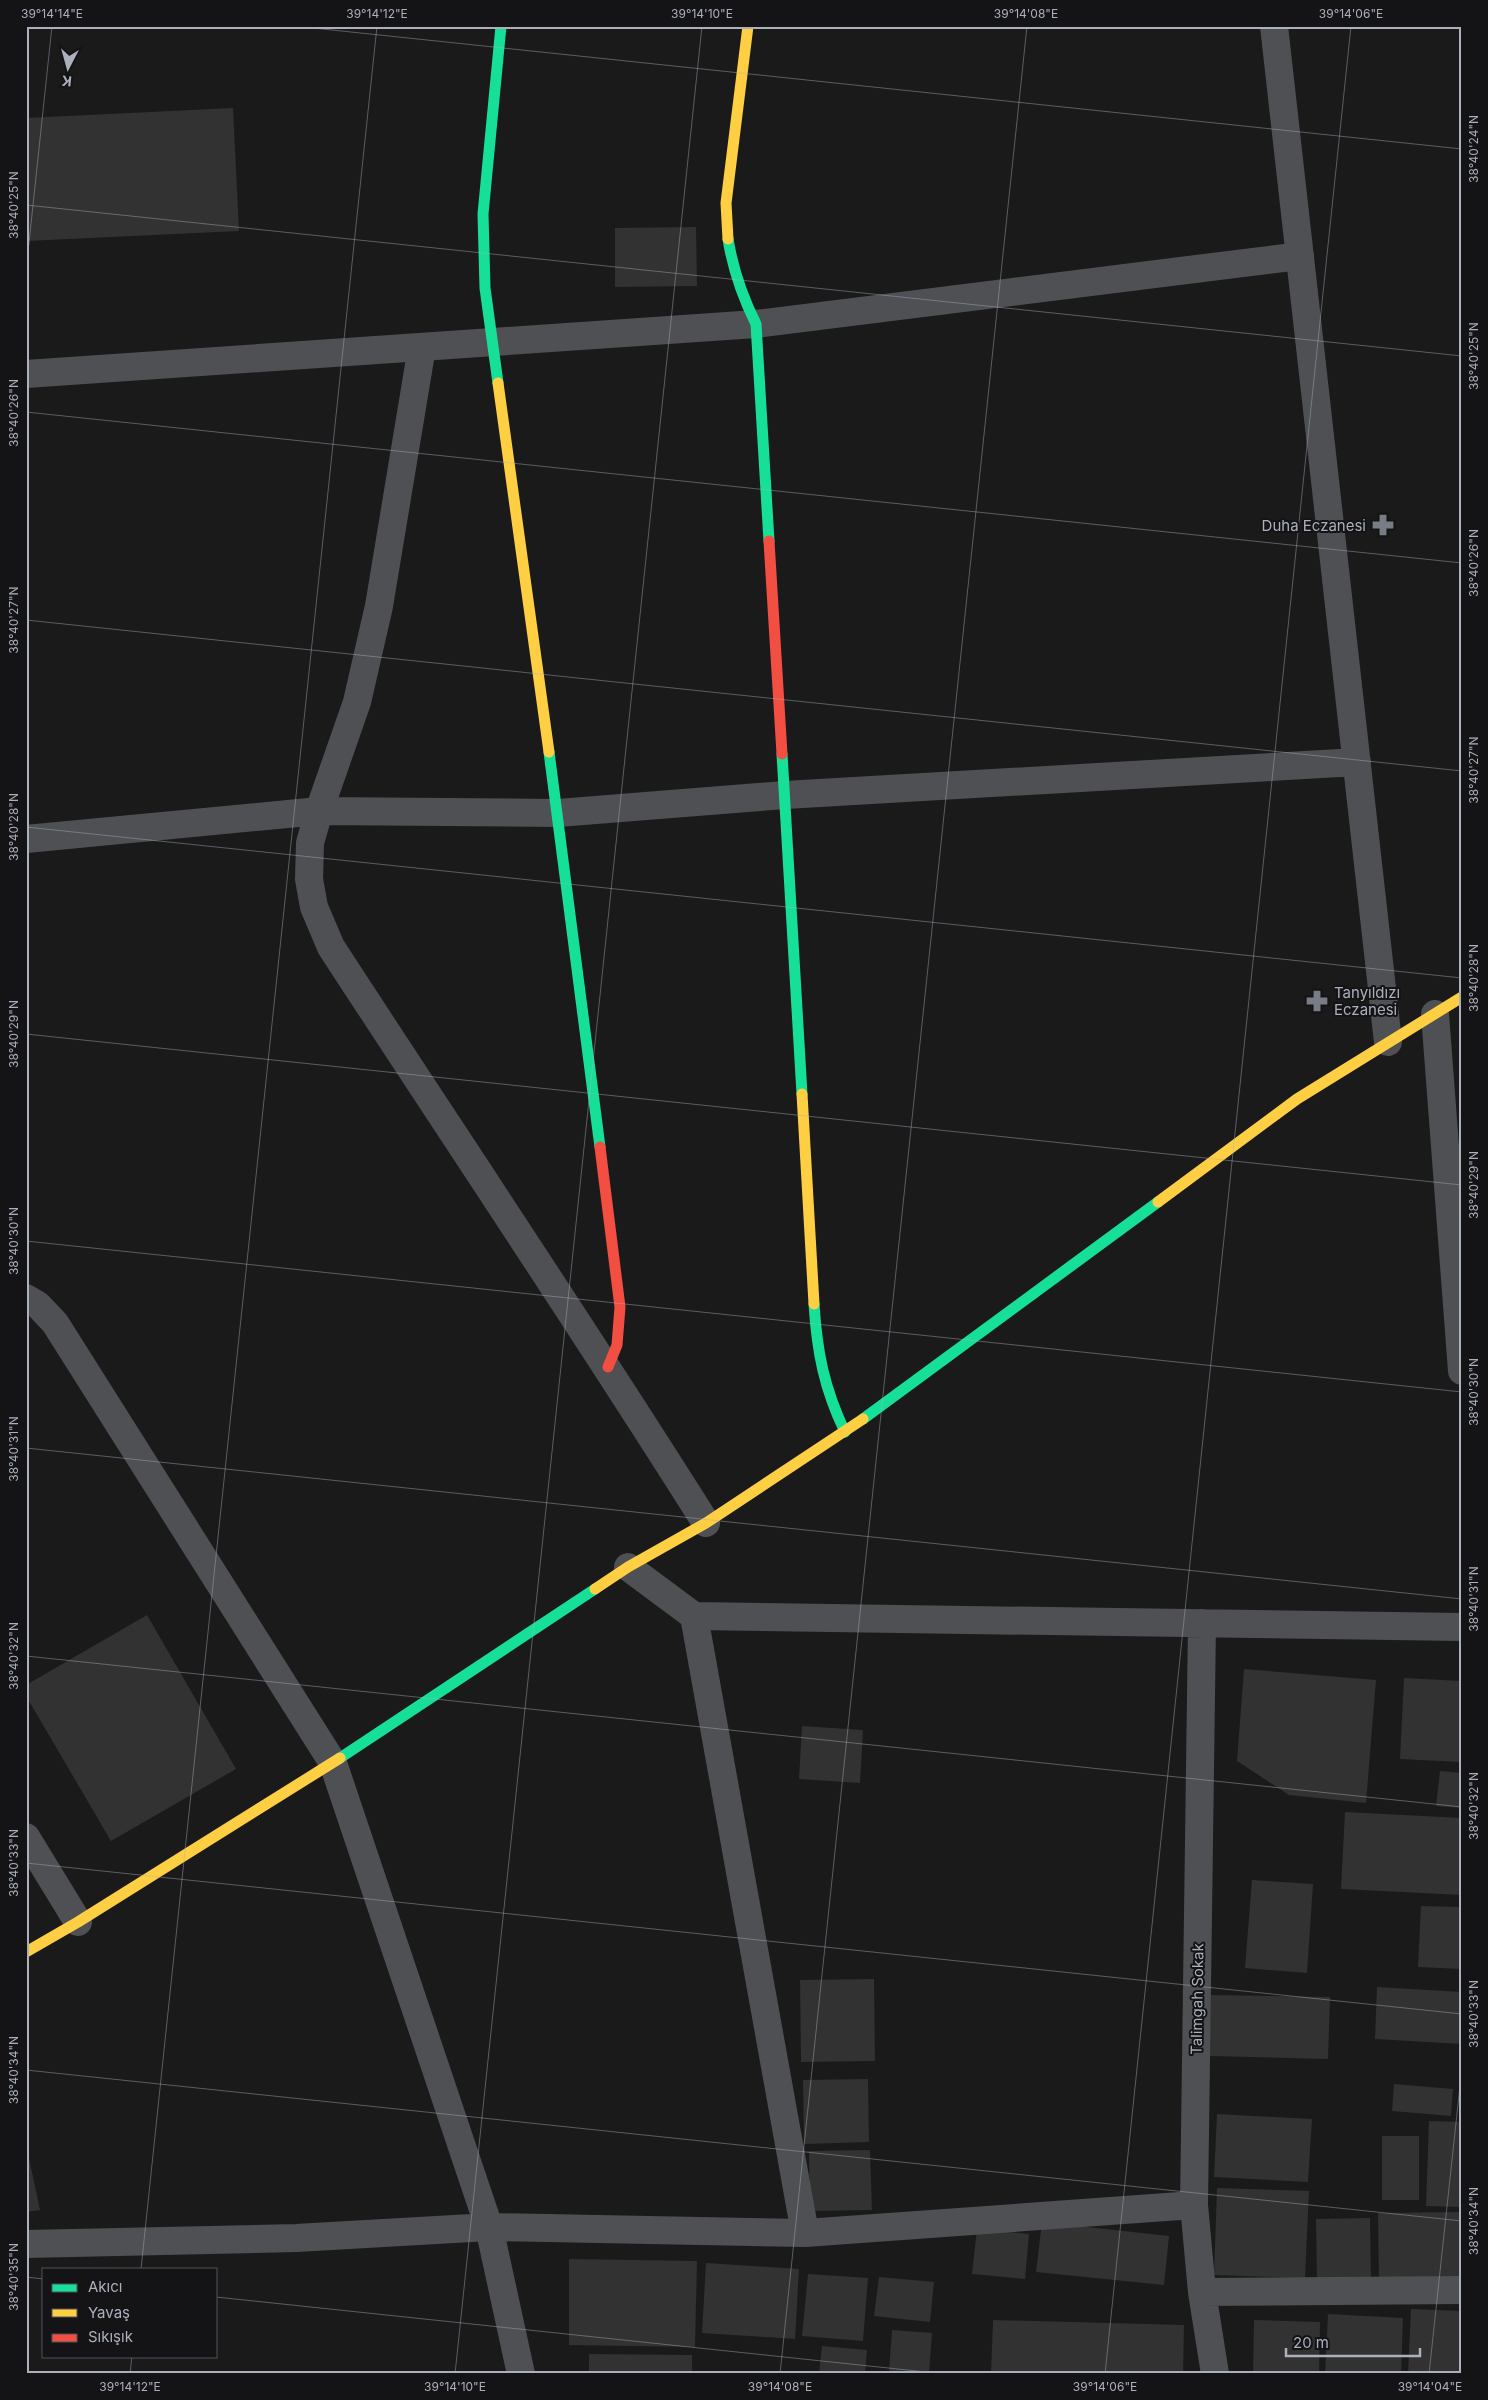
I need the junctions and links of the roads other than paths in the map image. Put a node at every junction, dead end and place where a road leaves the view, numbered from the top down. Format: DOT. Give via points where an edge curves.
graph roads {
  1 [pos="501,26"];
  2 [pos="748,26"];
  3 [pos="1274,26"];
  4 [pos="1300,256"];
  5 [pos="756,324"];
  6 [pos="492,341"];
  7 [pos="422,347"];
  8 [pos="26,374"];
  9 [pos="1357,762"];
  10 [pos="785,795"];
  11 [pos="319,811"];
  12 [pos="558,813"];
  13 [pos="26,839"];
  14 [pos="1462,997"];
  15 [pos="1435,1014"];
  16 [pos="1388,1042"];
  17 [pos="1454,1158"];
  18 [pos="26,1298"];
  19 [pos="608,1367"];
  20 [pos="1462,1371"];
  21 [pos="845,1432"];
  22 [pos="706,1523"];
  23 [pos="628,1567"];
  24 [pos="694,1616"];
  25 [pos="1202,1623"];
  26 [pos="1462,1627"];
  27 [pos="333,1763"];
  28 [pos="26,1838"];
  29 [pos="78,1922"];
  30 [pos="26,1952"];
  31 [pos="1194,2205"];
  32 [pos="489,2227"];
  33 [pos="805,2233"];
  34 [pos="26,2244"];
  35 [pos="1462,2290"];
  36 [pos="1202,2292"];
  37 [pos="521,2374"];
  38 [pos="1215,2374"];
  1 -- 6 [label="street" via="483,214 485,288"];
  2 -- 5 [label="street" via="726,203 733,269"];
  3 -- 4 [label="street"];
  4 -- 5 [label="street"];
  4 -- 9 [label="street"];
  5 -- 6 [label="street"];
  5 -- 10 [label="street"];
  6 -- 7 [label="street"];
  6 -- 12 [label="street"];
  7 -- 8 [label="street"];
  7 -- 11 [label="street" via="379,606 357,702"];
  9 -- 10 [label="street"];
  9 -- 16 [label="street"];
  10 -- 12 [label="street"];
  10 -- 21 [label="street" via="817,1346 833,1408"];
  11 -- 12 [label="street"];
  11 -- 13 [label="street"];
  11 -- 19 [label="street" via="310,843 309,879 314,908 331,947 500,1208"];
  12 -- 19 [label="street" via="620,1307 620,1334 615,1356"];
  14 -- 15 [label="street"];
  15 -- 16 [label="street"];
  15 -- 17 [label="street"];
  16 -- 21 [label="street" via="1297,1099"];
  17 -- 20 [label="street"];
  18 -- 27 [label="street" via="38,1305 55,1323"];
  19 -- 22 [label="street"];
  21 -- 22 [label="street"];
  22 -- 23 [label="street"];
  23 -- 24 [label="street"];
  23 -- 27 [label="street"];
  24 -- 25 [label="street"];
  24 -- 33 [label="street"];
  25 -- 26 [label="street"];
  25 -- 31 [label="street, Talimgah Sokak"];
  27 -- 29 [label="street"];
  27 -- 32 [label="street"];
  28 -- 29 [label="street"];
  29 -- 30 [label="street"];
  31 -- 33 [label="street"];
  31 -- 36 [label="street, Talimgah Sokak"];
  32 -- 33 [label="street"];
  32 -- 34 [label="street" via="296,2238"];
  32 -- 37 [label="street"];
  35 -- 36 [label="street"];
  36 -- 38 [label="street, Talimgah Sokak"];
}
